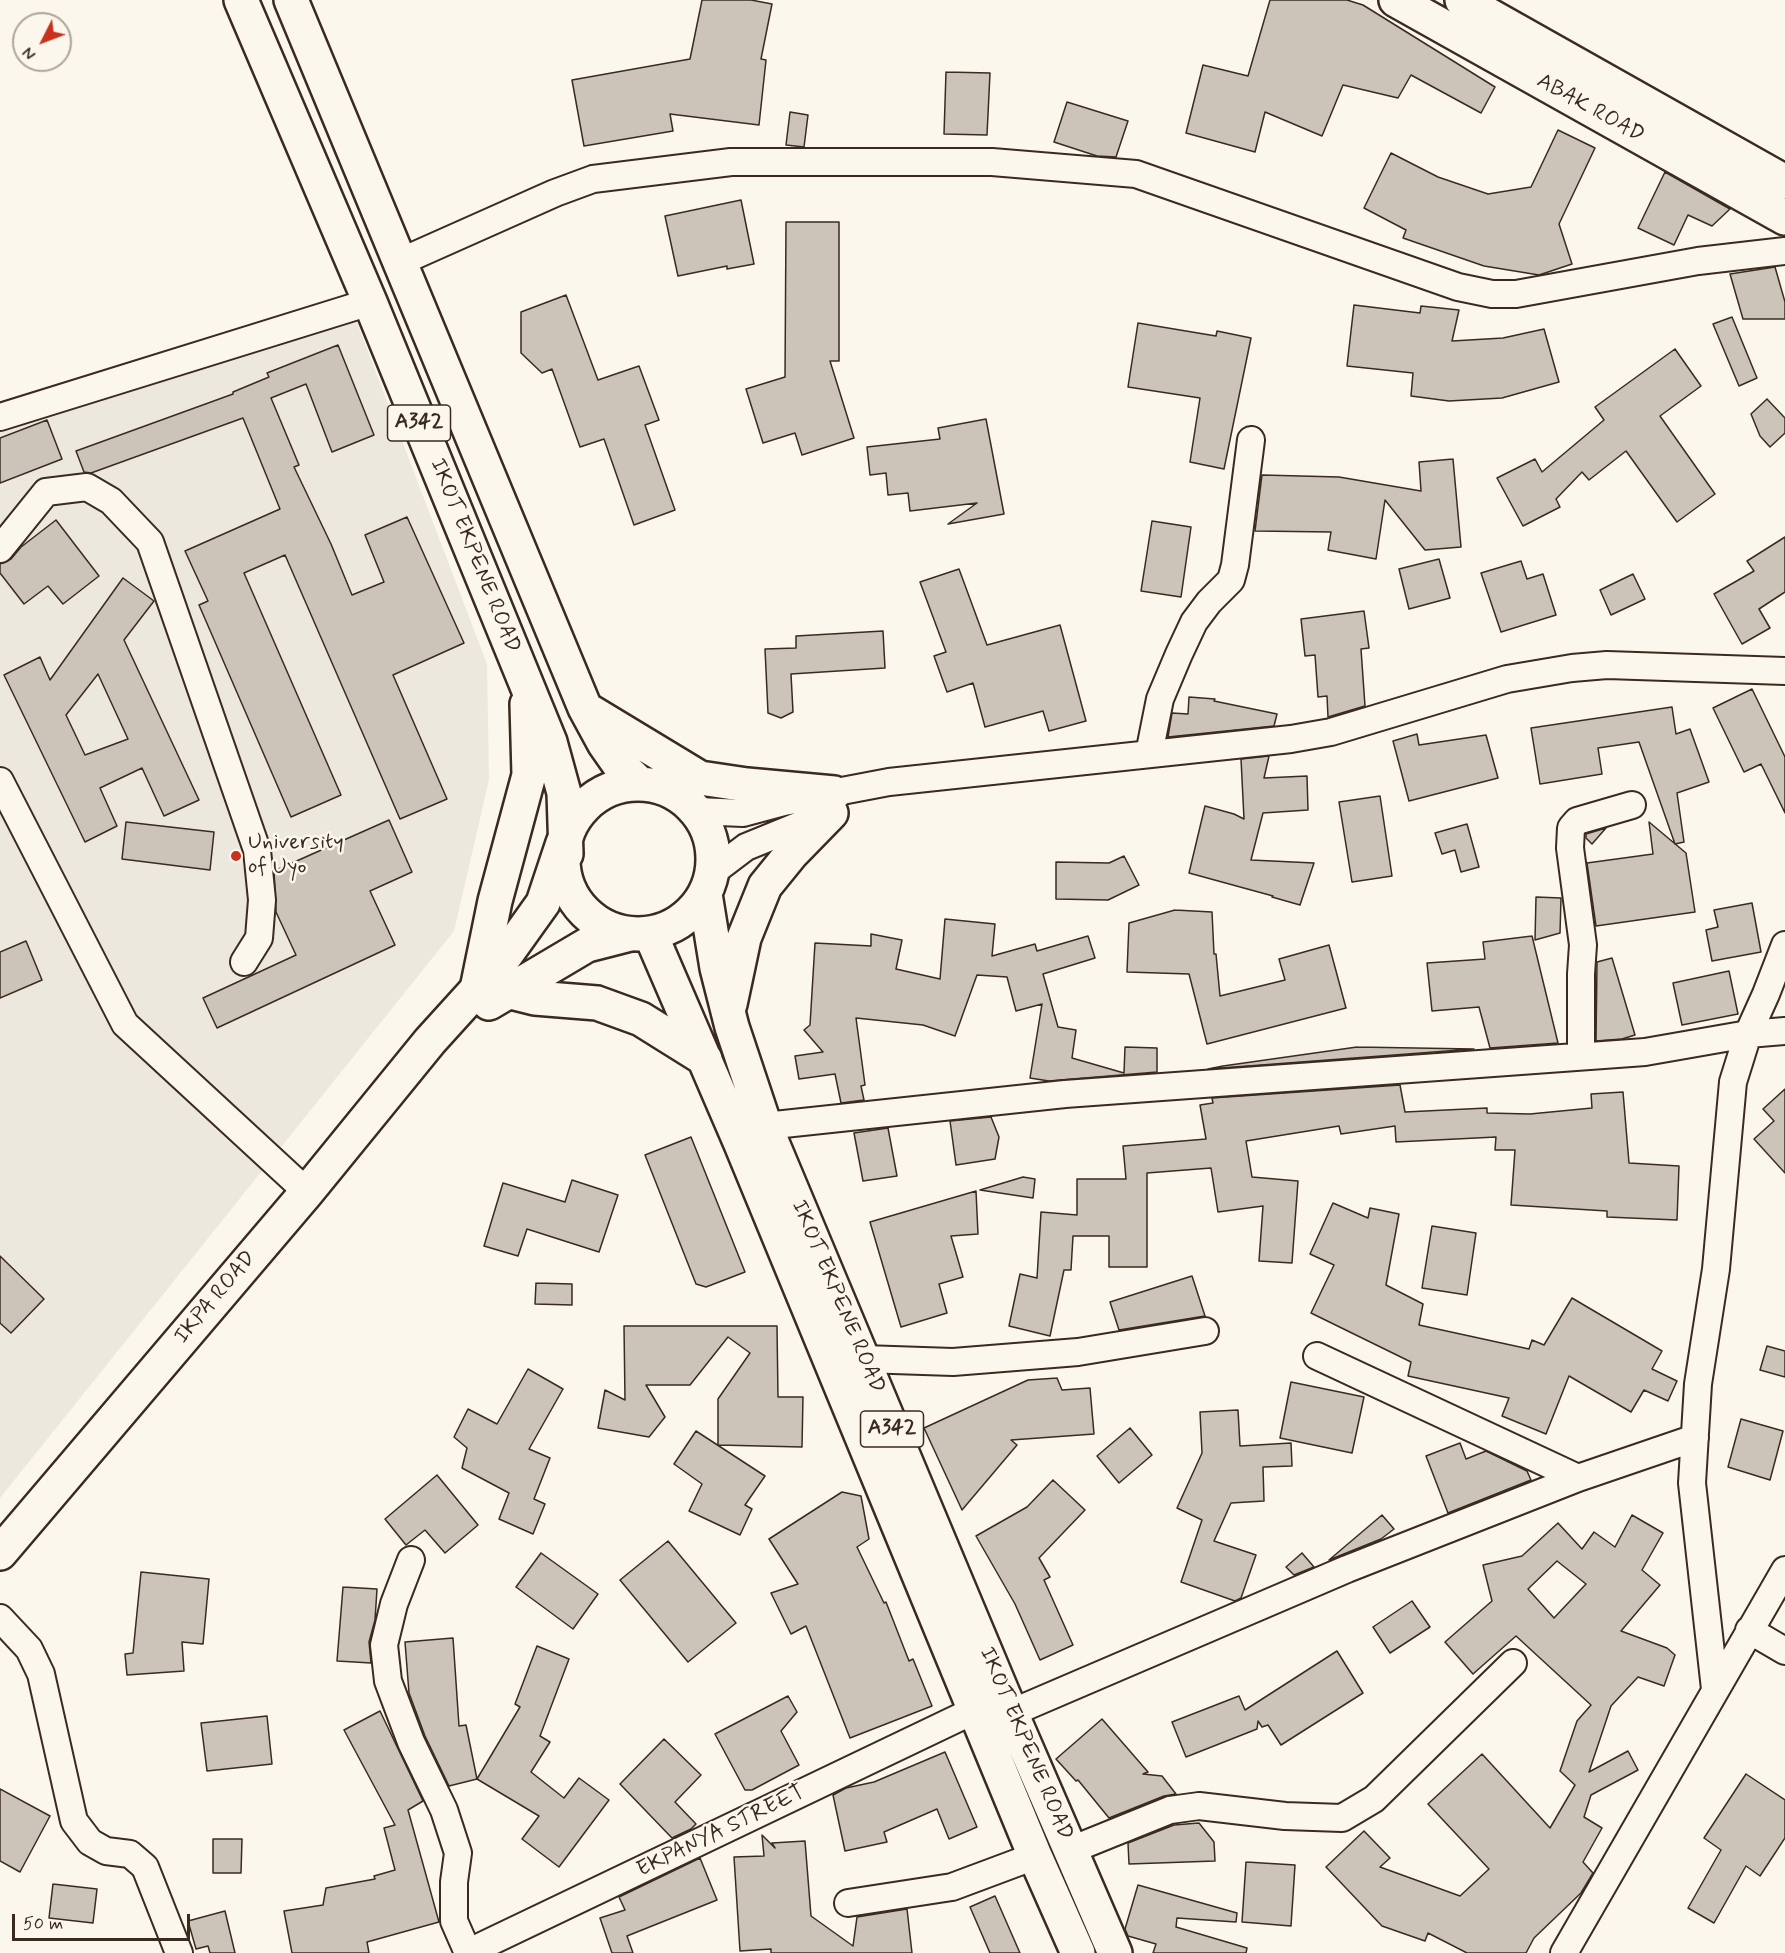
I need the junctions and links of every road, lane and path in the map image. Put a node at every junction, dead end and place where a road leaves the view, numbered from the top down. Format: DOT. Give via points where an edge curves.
graph roads {
  1 [pos="242,0"];
  2 [pos="291,0"];
  3 [pos="1395,0"];
  4 [pos="1462,0"];
  5 [pos="1785,182"];
  6 [pos="1785,218"];
  7 [pos="1785,251"];
  8 [pos="400,262"];
  9 [pos="370,302"];
  10 [pos="0,417"];
  11 [pos="1251,440"];
  12 [pos="0,549"];
  13 [pos="1785,671"];
  14 [pos="526,684"];
  15 [pos="585,708"];
  16 [pos="1149,754"];
  17 [pos="0,781"];
  18 [pos="638,782"];
  19 [pos="832,803"];
  20 [pos="1632,805"];
  21 [pos="698,811"];
  22 [pos="565,849"];
  23 [pos="709,883"];
  24 [pos="640,934"];
  25 [pos="1785,945"];
  26 [pos="244,962"];
  27 [pos="492,990"];
  28 [pos="728,1012"];
  29 [pos="1785,1032"];
  30 [pos="1748,1034"];
  31 [pos="1581,1056"];
  32 [pos="705,1059"];
  33 [pos="765,1126"];
  34 [pos="306,1192"];
  35 [pos="1205,1331"];
  36 [pos="1317,1356"];
  37 [pos="863,1359"];
  38 [pos="1695,1438"];
  39 [pos="1578,1478"];
  40 [pos="0,1553"];
  41 [pos="411,1560"];
  42 [pos="1785,1570"];
  43 [pos="0,1618"];
  44 [pos="1749,1630"];
  45 [pos="1785,1651"];
  46 [pos="1513,1663"];
  47 [pos="1715,1689"];
  48 [pos="975,1710"];
  49 [pos="1011,1713"];
  50 [pos="1071,1850"];
  51 [pos="1035,1856"];
  52 [pos="848,1903"];
  53 [pos="496,1947"];
  54 [pos="179,1953"];
  55 [pos="468,1953"];
  56 [pos="1078,1953"];
  57 [pos="1115,1953"];
  58 [pos="1564,1953"];
  1 -- 9 [label="main road, IKOT EKPENE ROAD / A342"];
  2 -- 8 [label="main road, IKOT EKPENE ROAD / A342"];
  3 -- 6 [label="main road, ABAK ROAD"];
  4 -- 5 [label="main road, ABAK ROAD"];
  7 -- 8 [label="street" via="1698,261 1516,294 1492,294 1458,287 1136,174 992,162 731,162 593,179"];
  8 -- 15 [label="main road, IKOT EKPENE ROAD / A342"];
  9 -- 10 [label="street"];
  9 -- 14 [label="main road, IKOT EKPENE ROAD / A342"];
  11 -- 16 [label="street" via="1231,580 1194,622 1184,643 1160,699"];
  12 -- 26 [label="street" via="46,492 87,487 111,501 150,542 257,850 262,900 259,938"];
  13 -- 16 [label="street" via="1607,665 1572,668 1507,679 1331,732"];
  14 -- 22 [label="main road, IKOT EKPENE ROAD / A342" via="550,742 564,793"];
  14 -- 27 [label="main road" via="529,775 495,901"];
  15 -- 18 [label="main road, IKOT EKPENE ROAD / A342" via="614,756"];
  15 -- 19 [label="main road" via="700,778"];
  16 -- 19 [label="street" via="889,782"];
  17 -- 34 [label="street" via="125,1024"];
  18 -- 21 [label="main road, A342" via="681,795"];
  18 -- 22 [label="main road, A342" via="598,793 582,807"];
  19 -- 21 [label="street" via="784,802 743,813"];
  19 -- 23 [label="street" via="791,831 746,847"];
  19 -- 28 [label="main road" via="765,886 744,938"];
  20 -- 31 [label="street" via="1577,821 1571,828 1570,848 1583,945"];
  21 -- 23 [label="main road, A342" via="713,848"];
  22 -- 24 [label="main road, A342" via="562,864 577,903 609,929"];
  22 -- 27 [label="main road, IKPA ROAD" via="543,903 498,966"];
  23 -- 24 [label="main road" via="691,913 673,926"];
  23 -- 28 [label="main road, IKOT EKPENE ROAD / A342" via="717,968"];
  24 -- 27 [label="main road" via="587,945"];
  24 -- 32 [label="main road, IKOT EKPENE ROAD / A342"];
  25 -- 30 [label="street"];
  27 -- 32 [label="main road" via="597,1003 641,1019"];
  27 -- 34 [label="main road, IKPA ROAD" via="430,1041"];
  28 -- 33 [label="main road, IKOT EKPENE ROAD / A342"];
  29 -- 30 [label="street"];
  30 -- 31 [label="street" via="1645,1052"];
  30 -- 38 [label="street" via="1733,1082"];
  31 -- 33 [label="street" via="1065,1094"];
  32 -- 48 [label="main road, IKOT EKPENE ROAD / A342"];
  33 -- 37 [label="main road, IKOT EKPENE ROAD / A342"];
  34 -- 40 [label="main road, IKPA ROAD"];
  35 -- 37 [label="street" via="1078,1352 952,1362"];
  36 -- 39 [label="street"];
  37 -- 49 [label="main road, IKOT EKPENE ROAD / A342"];
  38 -- 39 [label="street"];
  38 -- 47 [label="street" via="1692,1483"];
  39 -- 49 [label="street" via="1347,1569"];
  41 -- 55 [label="street" via="384,1645 388,1681 411,1742 444,1810 458,1853 454,1921"];
  42 -- 44 [label="street"];
  43 -- 54 [label="street" via="29,1649 41,1674 74,1821 90,1842 106,1851 130,1854 145,1867"];
  44 -- 45 [label="street"];
  44 -- 47 [label="street"];
  46 -- 50 [label="street" via="1374,1800 1342,1818 1199,1806 1170,1810"];
  47 -- 58 [label="street"];
  48 -- 51 [label="main road, IKOT EKPENE ROAD / A342"];
  48 -- 53 [label="street, EKPANYA STREET"];
  49 -- 50 [label="main road, IKOT EKPENE ROAD / A342"];
  50 -- 57 [label="main road, IKOT EKPENE ROAD / A342"];
  51 -- 52 [label="street" via="952,1887"];
  51 -- 56 [label="main road, IKOT EKPENE ROAD / A342"];
  53 -- 55 [label="street, EKPANYA STREET"];
}
